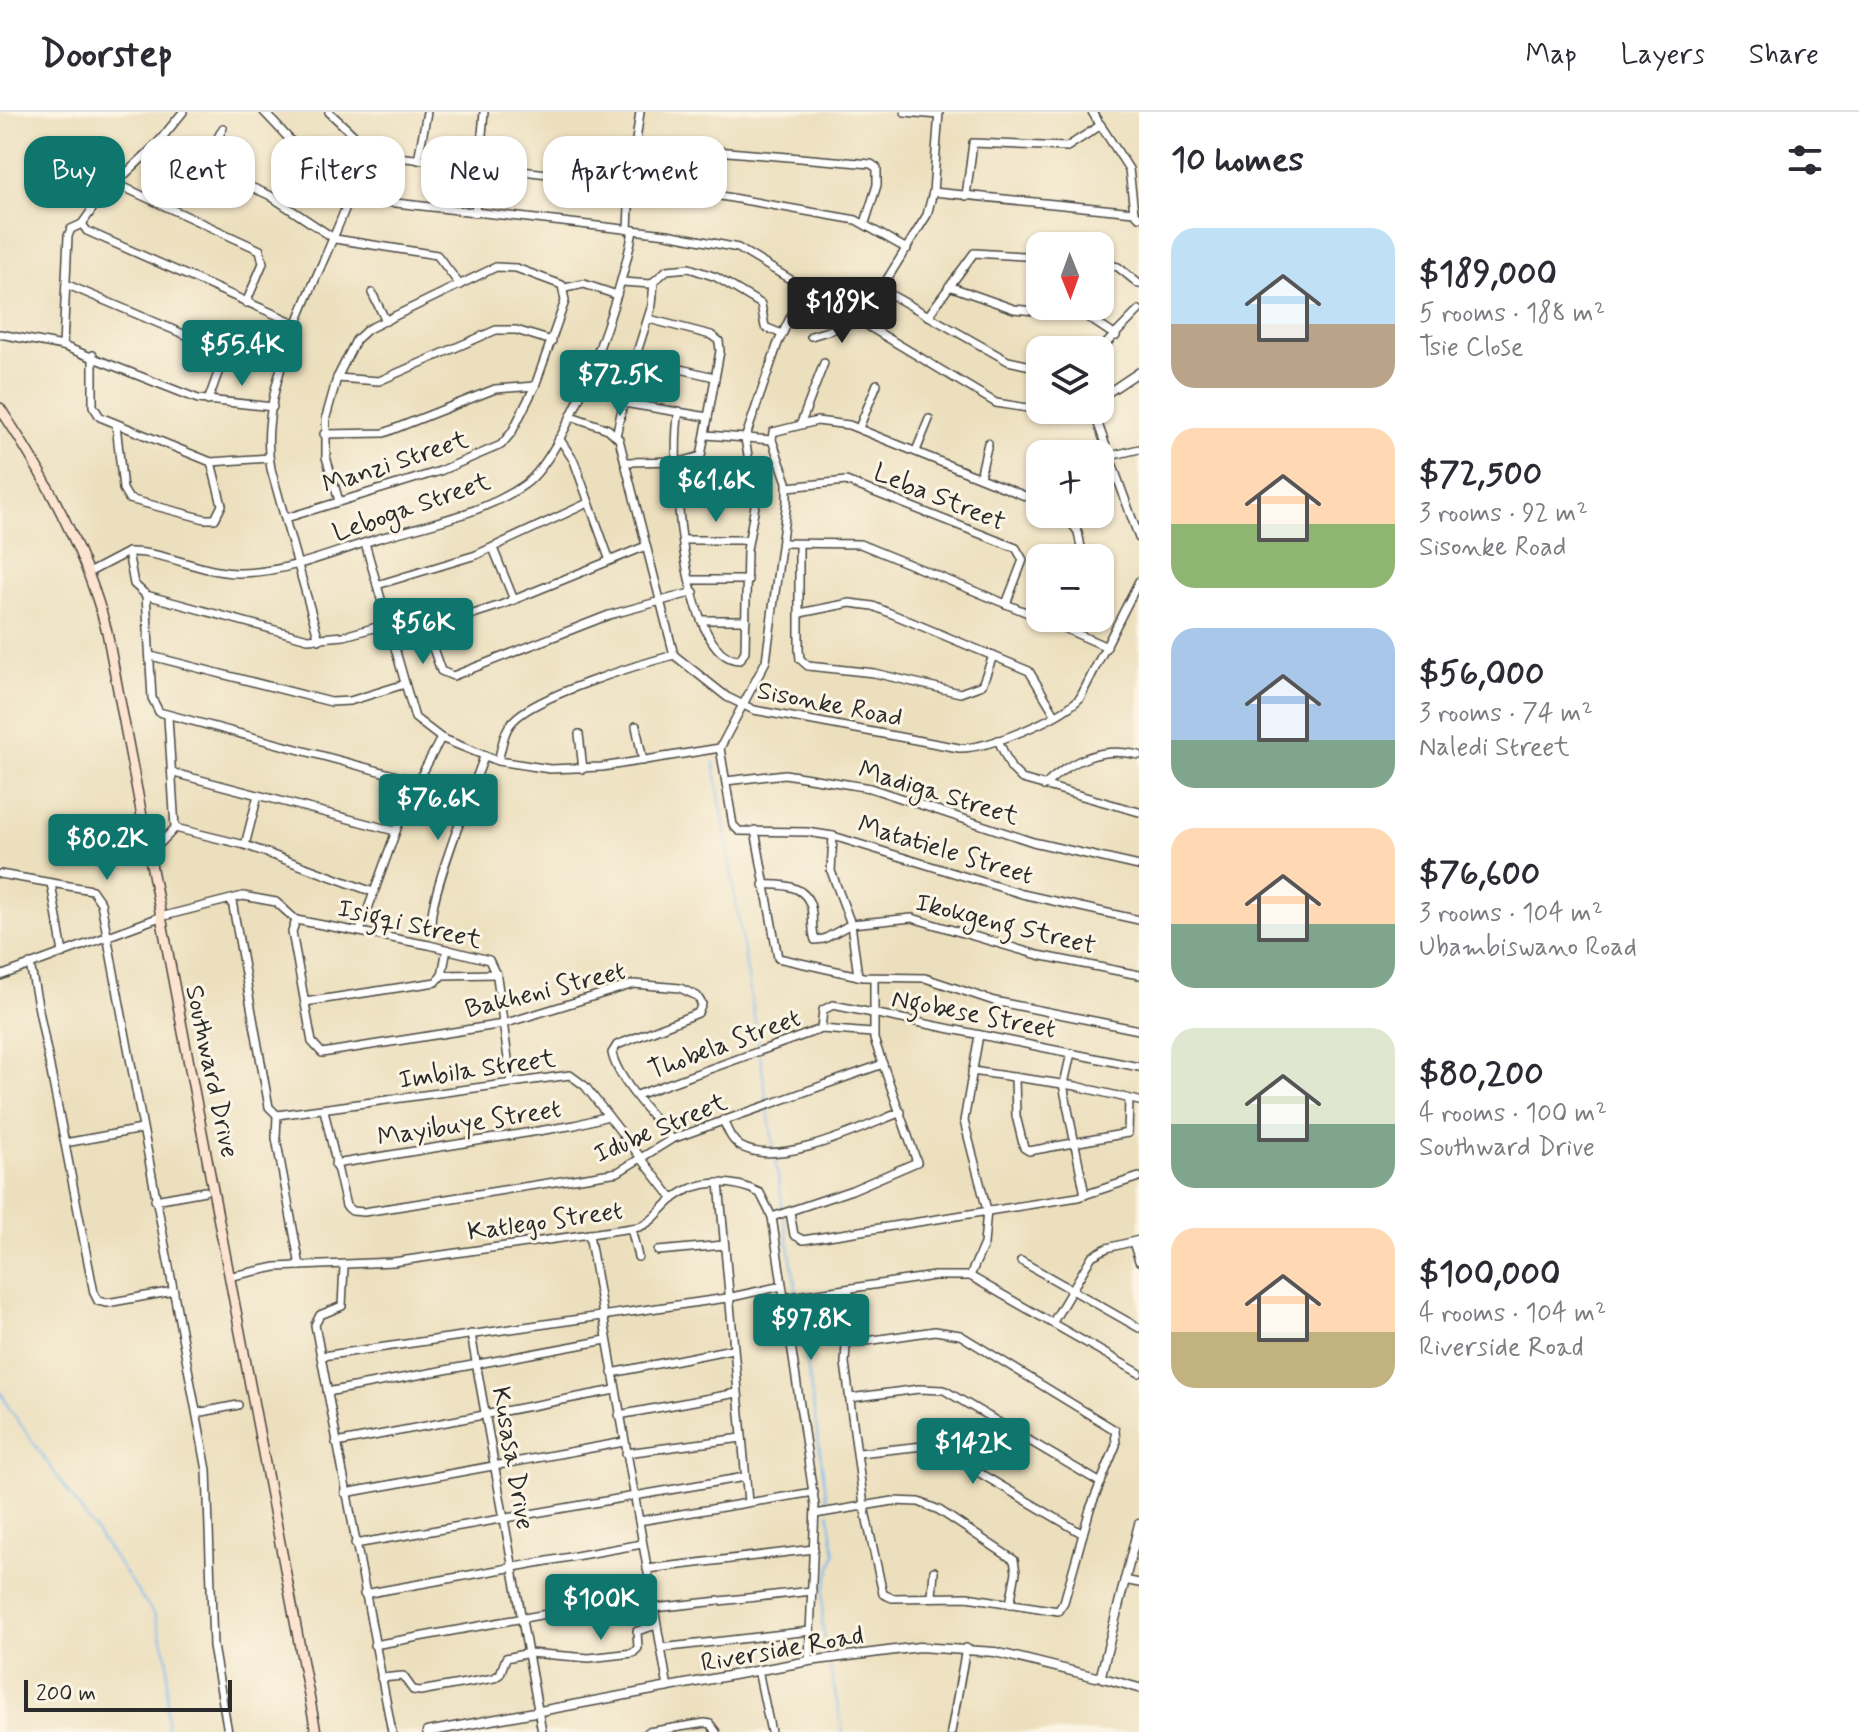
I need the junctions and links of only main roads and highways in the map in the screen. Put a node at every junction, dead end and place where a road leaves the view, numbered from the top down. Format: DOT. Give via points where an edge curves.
graph roads {
  1 [pos="0,408"];
  2 [pos="316,1732"];
  1 -- 2 [label="main road, Southward Drive" via="61,511 88,573 113,655"];
}
